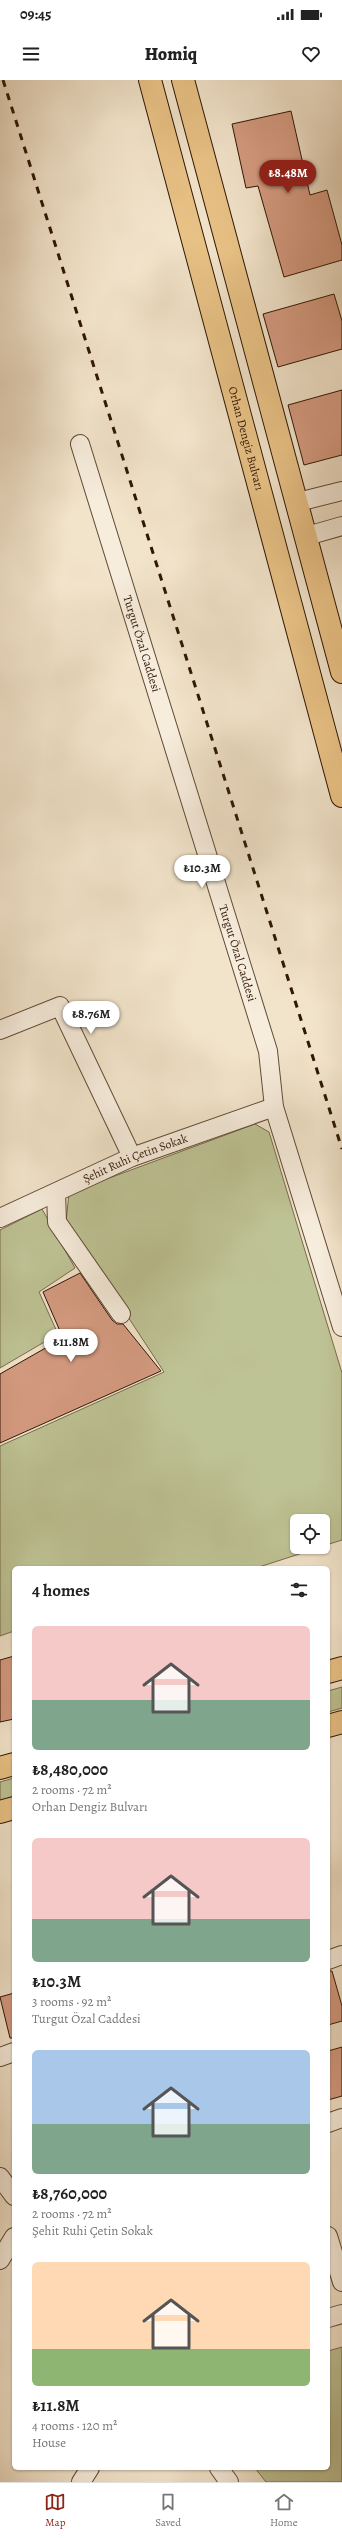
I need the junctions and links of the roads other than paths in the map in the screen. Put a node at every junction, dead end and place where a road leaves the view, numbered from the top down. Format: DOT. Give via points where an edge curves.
graph roads {
  1 [pos="150,80"];
  2 [pos="183,80"];
  3 [pos="80,444"];
  4 [pos="342,491"];
  5 [pos="298,502"];
  6 [pos="342,526"];
  7 [pos="307,536"];
  8 [pos="342,672"];
  9 [pos="342,796"];
  10 [pos="0,1030"];
  11 [pos="274,1106"];
  12 [pos="132,1157"];
  13 [pos="56,1193"];
  14 [pos="0,1218"];
  15 [pos="121,1314"];
  16 [pos="342,1327"];
  17 [pos="342,1668"];
  18 [pos="330,1671"];
  19 [pos="342,1722"];
  20 [pos="330,1725"];
  21 [pos="12,1765"];
  22 [pos="0,1768"];
  23 [pos="12,1809"];
  24 [pos="0,1812"];
  25 [pos="342,1955"];
  26 [pos="330,1959"];
  27 [pos="12,2053"];
  28 [pos="0,2057"];
  29 [pos="342,2118"];
  30 [pos="330,2122"];
  31 [pos="0,2177"];
  32 [pos="12,2193"];
  33 [pos="12,2240"];
  34 [pos="330,2243"];
  35 [pos="0,2260"];
  36 [pos="342,2282"];
  37 [pos="342,2314"];
  38 [pos="330,2317"];
  39 [pos="89,2470"];
  40 [pos="220,2470"];
  41 [pos="81,2482"];
  42 [pos="229,2482"];
  1 -- 9 [label="main road, Orhan Dengiz Bulvarı"];
  2 -- 5 [label="main road"];
  3 -- 11 [label="street, Turgut Özal Caddesi" via="268,1051"];
  4 -- 5 [label="street"];
  5 -- 7 [label="main road"];
  6 -- 7 [label="street"];
  7 -- 8 [label="main road"];
  10 -- 12 [label="street" via="60,1006"];
  11 -- 12 [label="street, Şehit Ruhi Çetin Sokak"];
  11 -- 16 [label="street, Turgut Özal Caddesi"];
  12 -- 13 [label="street, Şehit Ruhi Çetin Sokak"];
  13 -- 14 [label="street, Şehit Ruhi Çetin Sokak"];
  13 -- 15 [label="street" via="57,1222"];
  17 -- 18 [label="main road"];
  19 -- 20 [label="main road"];
  21 -- 22 [label="main road"];
  23 -- 24 [label="main road"];
  25 -- 26 [label="street"];
  27 -- 28 [label="street"];
  29 -- 30 [label="street"];
  31 -- 32 [label="street"];
  33 -- 35 [label="street"];
  34 -- 36 [label="street"];
  37 -- 38 [label="street"];
  39 -- 41 [label="street"];
  40 -- 42 [label="street"];
}
